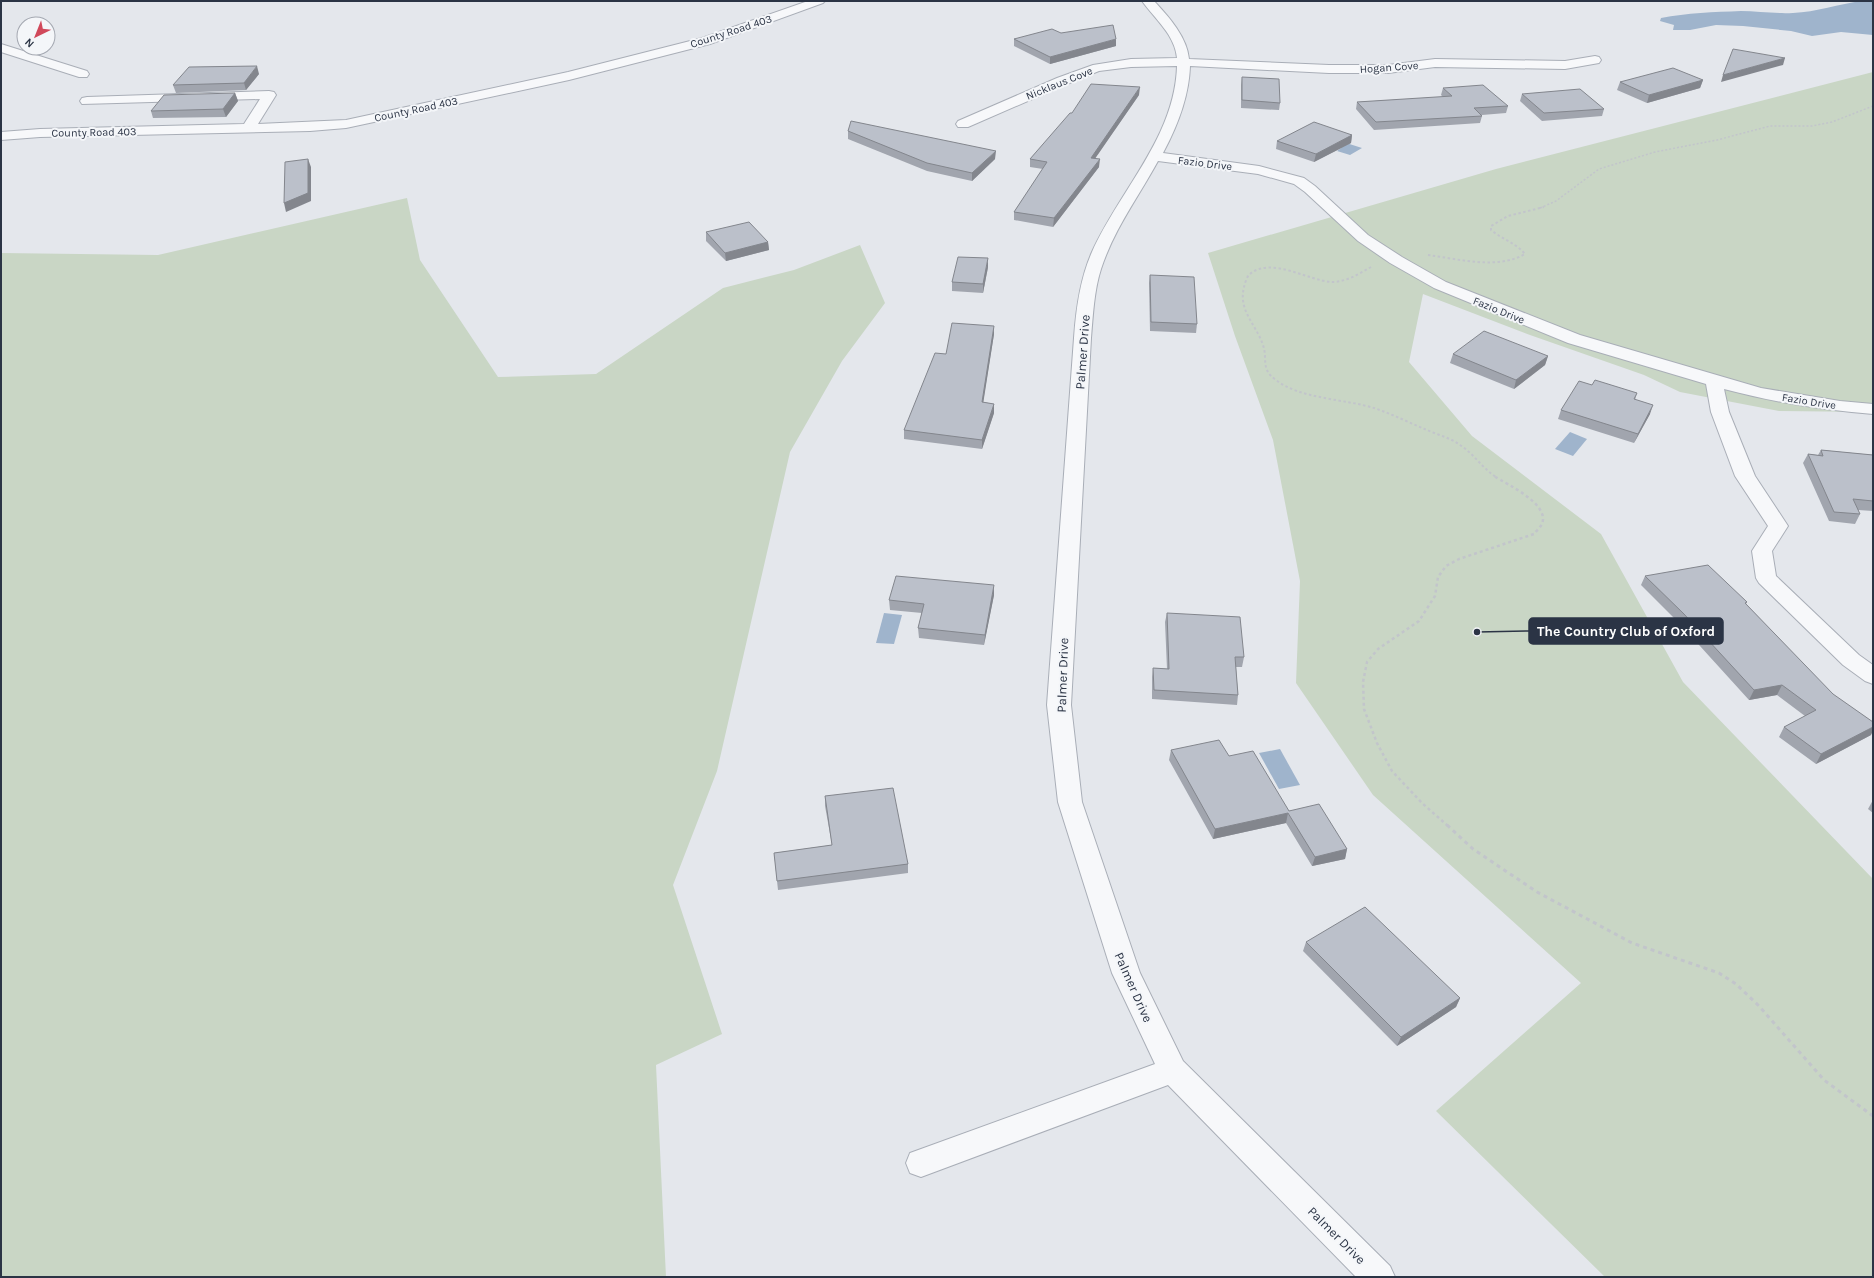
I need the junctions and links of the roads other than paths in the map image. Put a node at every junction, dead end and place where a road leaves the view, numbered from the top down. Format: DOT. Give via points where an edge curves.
graph roads {
  1 [pos="819,1"];
  2 [pos="1148,1"];
  3 [pos="1,48"];
  4 [pos="1595,60"];
  5 [pos="1183,62"];
  6 [pos="83,74"];
  7 [pos="87,101"];
  8 [pos="963,124"];
  9 [pos="248,129"];
  10 [pos="1,136"];
  11 [pos="1153,156"];
  12 [pos="1714,381"];
  13 [pos="1873,409"];
  14 [pos="1873,676"];
  15 [pos="1173,1070"];
  16 [pos="921,1163"];
  17 [pos="1379,1277"];
  1 -- 9 [label="street, County Road 403" via="706,41 569,76 346,124"];
  2 -- 5 [label="street, Palmer Drive" via="1174,35 1182,52"];
  3 -- 6 [label="street"];
  4 -- 5 [label="street, Hogan Cove" via="1566,65 1435,63 1373,69"];
  5 -- 8 [label="street, Nicklaus Cove" via="1131,63 1097,68"];
  5 -- 11 [label="street, Palmer Drive" via="1179,101"];
  7 -- 9 [label="street" via="268,95"];
  9 -- 10 [label="street, County Road 403"];
  11 -- 12 [label="street, Fazio Drive" via="1259,170 1299,181 1363,238 1440,286 1574,339"];
  11 -- 15 [label="street, Palmer Drive" via="1099,252 1089,283 1083,318 1059,706 1070,802 1126,973"];
  12 -- 13 [label="street, Fazio Drive" via="1797,400"];
  12 -- 14 [label="street" via="1720,412 1745,476 1778,526 1762,551 1766,578 1851,660"];
  15 -- 16 [label="street"];
  15 -- 17 [label="street, Palmer Drive"];
}
